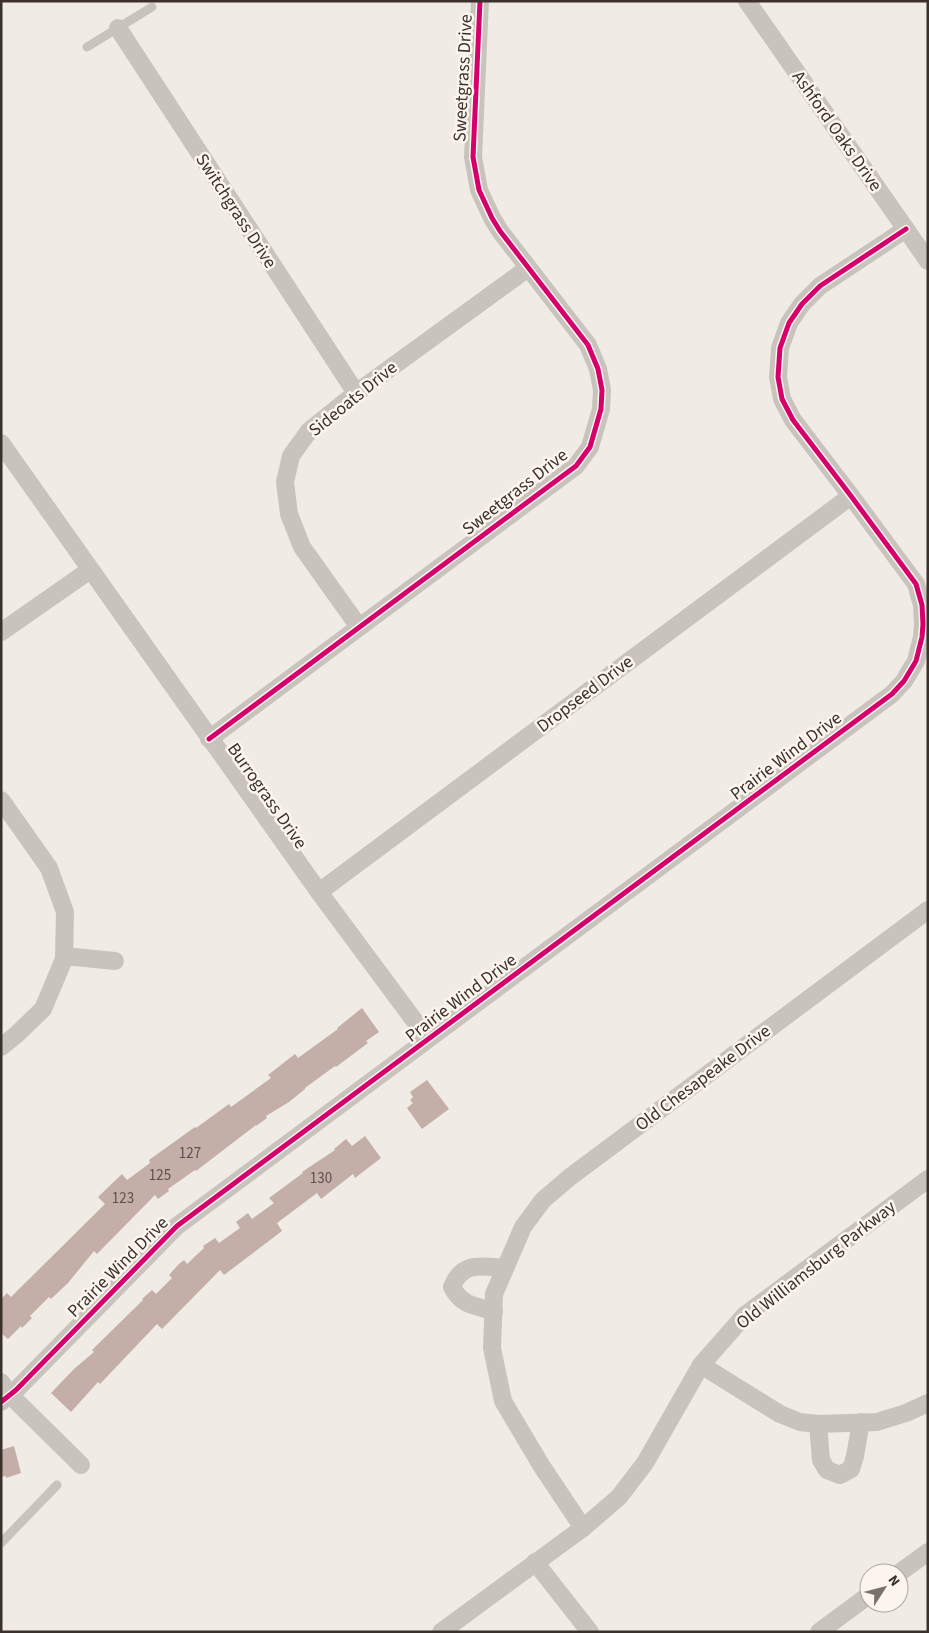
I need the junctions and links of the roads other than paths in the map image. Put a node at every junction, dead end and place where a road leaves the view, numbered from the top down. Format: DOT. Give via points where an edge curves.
graph roads {
  1 [pos="480,1"];
  2 [pos="747,1"];
  3 [pos="152,6"];
  4 [pos="118,28"];
  5 [pos="88,48"];
  6 [pos="906,229"];
  7 [pos="928,261"];
  8 [pos="528,268"];
  9 [pos="356,393"];
  10 [pos="1,442"];
  11 [pos="851,496"];
  12 [pos="90,570"];
  13 [pos="925,618"];
  14 [pos="359,627"];
  15 [pos="1,632"];
  16 [pos="922,659"];
  17 [pos="210,739"];
  18 [pos="1,800"];
  19 [pos="319,892"];
  20 [pos="928,910"];
  21 [pos="64,956"];
  22 [pos="115,961"];
  23 [pos="428,1039"];
  24 [pos="1,1047"];
  25 [pos="928,1179"];
  26 [pos="505,1268"];
  27 [pos="494,1310"];
  28 [pos="701,1365"];
  29 [pos="4,1393"];
  30 [pos="928,1404"];
  31 [pos="862,1422"];
  32 [pos="818,1424"];
  33 [pos="81,1465"];
  34 [pos="57,1485"];
  35 [pos="583,1528"];
  36 [pos="1,1543"];
  37 [pos="928,1552"];
  38 [pos="535,1562"];
  39 [pos="909,1566"];
  40 [pos="859,1602"];
  41 [pos="441,1632"];
  42 [pos="590,1632"];
  43 [pos="819,1632"];
  1 -- 8 [label="street, Sweetgrass Drive" via="473,157 479,190 492,218"];
  2 -- 6 [label="street, Ashford Oaks Drive"];
  3 -- 4 [label="lane"];
  4 -- 5 [label="lane"];
  4 -- 9 [label="street, Switchgrass Drive"];
  6 -- 7 [label="street, Ashford Oaks Drive"];
  6 -- 11 [label="street, Prairie Wind Drive" via="820,286 789,323 780,348 778,377 782,399 793,420"];
  8 -- 9 [label="street, Sideoats Drive"];
  8 -- 14 [label="street, Sweetgrass Drive" via="588,345 598,369 601,409 590,447 576,466"];
  9 -- 14 [label="street, Sideoats Drive" via="309,431 291,456 285,482 289,514 302,547"];
  10 -- 12 [label="street, Burrograss Drive"];
  11 -- 13 [label="street, Prairie Wind Drive" via="916,584"];
  11 -- 19 [label="street, Dropseed Drive"];
  12 -- 15 [label="street"];
  12 -- 17 [label="street, Burrograss Drive"];
  13 -- 16 [label="street, Prairie Wind Drive"];
  14 -- 17 [label="street, Sweetgrass Drive"];
  16 -- 23 [label="street, Prairie Wind Drive" via="892,694"];
  17 -- 19 [label="street, Burrograss Drive"];
  18 -- 21 [label="street" via="49,868 64,912"];
  19 -- 23 [label="street, Burrograss Drive"];
  20 -- 26 [label="street, Old Chesapeake Drive" via="570,1177 543,1200 523,1227"];
  21 -- 22 [label="street"];
  21 -- 24 [label="street" via="43,1009"];
  23 -- 29 [label="street, Prairie Wind Drive" via="177,1226"];
  25 -- 28 [label="street, Old Williamsburg Parkway" via="745,1315"];
  26 -- 27 [label="street, Old Chesapeake Drive" via="494,1294"];
  26 -- 27 [label="street" via="470,1267 460,1272 452,1287 465,1303"];
  27 -- 35 [label="street, Old Chesapeake Drive" via="492,1348 503,1401"];
  28 -- 32 [label="street" via="780,1414 800,1422"];
  28 -- 35 [label="street, Old Williamsburg Parkway" via="645,1463 619,1497"];
  29 -- 33 [label="street"];
  30 -- 31 [label="street" via="877,1422"];
  31 -- 32 [label="street"];
  31 -- 32 [label="street" via="851,1469 840,1475 828,1470 821,1460"];
  34 -- 36 [label="lane"];
  35 -- 38 [label="street, Old Williamsburg Parkway"];
  37 -- 39 [label="street"];
  38 -- 41 [label="street, Old Williamsburg Parkway"];
  38 -- 42 [label="street"];
  40 -- 43 [label="street"];
}
